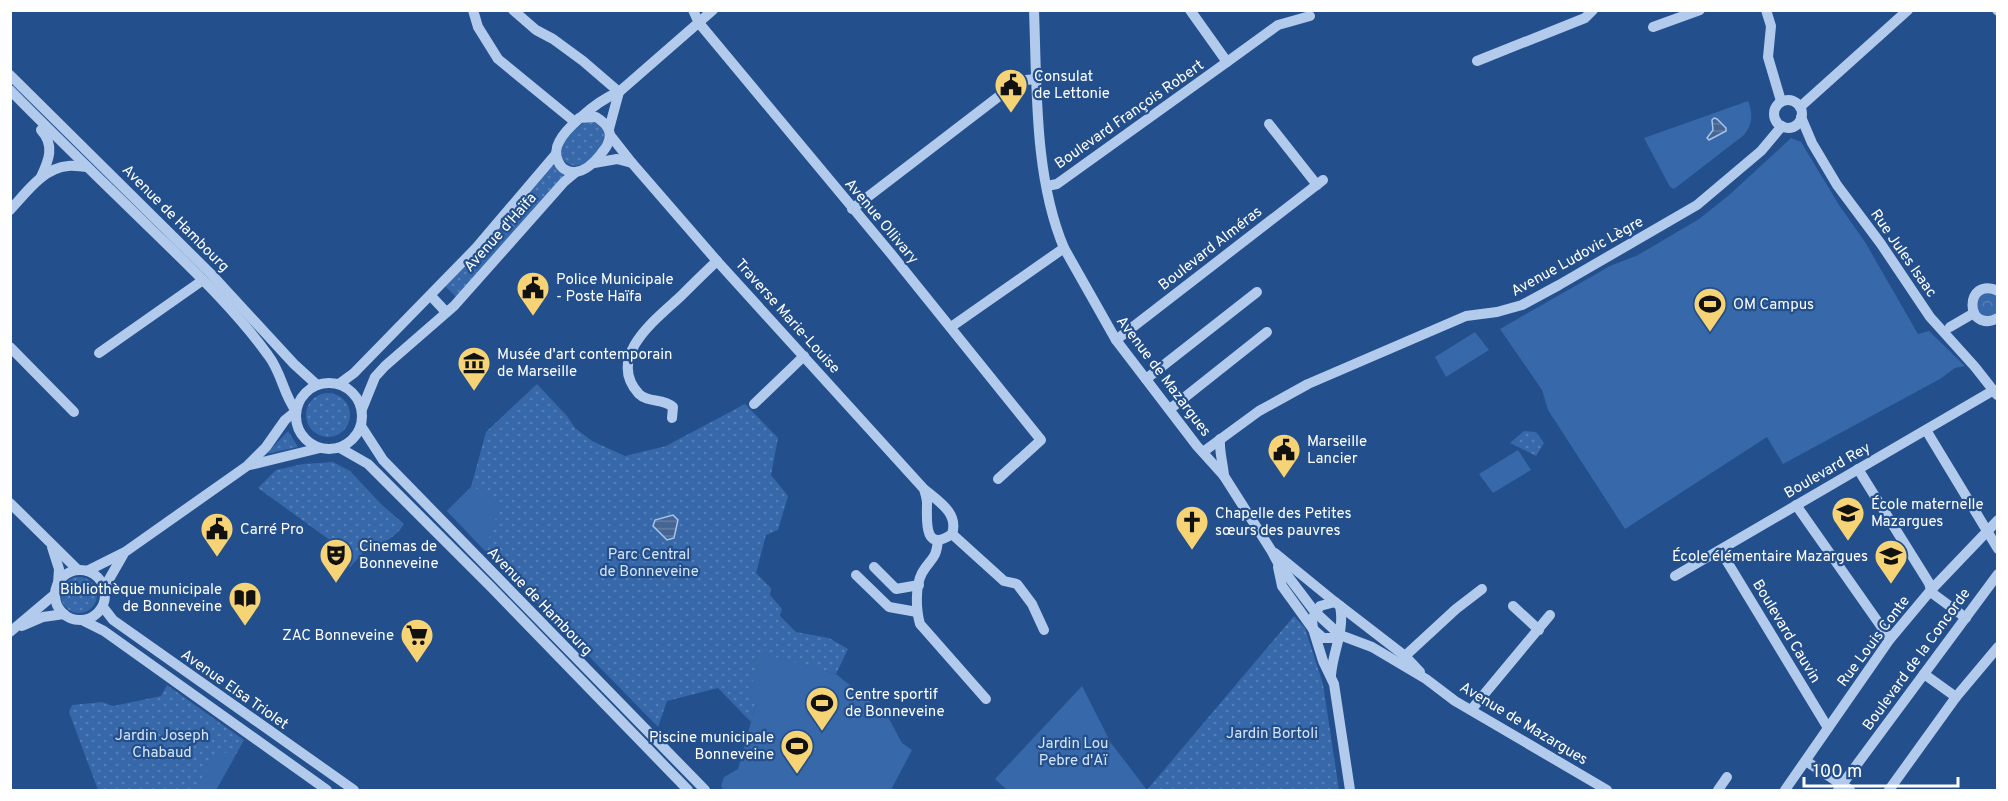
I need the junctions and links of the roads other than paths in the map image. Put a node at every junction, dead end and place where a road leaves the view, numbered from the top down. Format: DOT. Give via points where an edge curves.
graph roads {
  1 [pos="473,10"];
  2 [pos="513,10"];
  3 [pos="693,10"];
  4 [pos="713,10"];
  5 [pos="1034,10"];
  6 [pos="1190,10"];
  7 [pos="1593,10"];
  8 [pos="1700,10"];
  9 [pos="1766,10"];
  10 [pos="1908,10"];
  11 [pos="1310,16"];
  12 [pos="699,23"];
  13 [pos="1653,27"];
  14 [pos="1477,61"];
  15 [pos="1227,62"];
  16 [pos="10,75"];
  17 [pos="1036,79"];
  18 [pos="11,91"];
  19 [pos="619,92"];
  20 [pos="1781,101"];
  21 [pos="1800,112"];
  22 [pos="577,120"];
  23 [pos="1269,124"];
  24 [pos="1782,126"];
  25 [pos="610,132"];
  26 [pos="556,154"];
  27 [pos="594,163"];
  28 [pos="632,163"];
  29 [pos="87,167"];
  30 [pos="576,172"];
  31 [pos="41,177"];
  32 [pos="1047,186"];
  33 [pos="852,209"];
  34 [pos="10,210"];
  35 [pos="1064,248"];
  36 [pos="717,261"];
  37 [pos="203,280"];
  38 [pos="1998,291"];
  39 [pos="1257,292"];
  40 [pos="431,296"];
  41 [pos="447,312"];
  42 [pos="1974,313"];
  43 [pos="1998,318"];
  44 [pos="951,327"];
  45 [pos="1950,327"];
  46 [pos="1267,333"];
  47 [pos="1116,340"];
  48 [pos="10,347"];
  49 [pos="99,353"];
  50 [pos="804,356"];
  51 [pos="1146,379"];
  52 [pos="339,384"];
  53 [pos="317,385"];
  54 [pos="1996,394"];
  55 [pos="754,404"];
  56 [pos="362,409"];
  57 [pos="1170,409"];
  58 [pos="296,411"];
  59 [pos="74,412"];
  60 [pos="672,418"];
  61 [pos="361,426"];
  62 [pos="1926,430"];
  63 [pos="1220,439"];
  64 [pos="320,448"];
  65 [pos="340,448"];
  66 [pos="1203,452"];
  67 [pos="247,466"];
  68 [pos="1858,469"];
  69 [pos="1224,476"];
  70 [pos="998,479"];
  71 [pos="924,489"];
  72 [pos="10,502"];
  73 [pos="1796,505"];
  74 [pos="1998,520"];
  75 [pos="1986,531"];
  76 [pos="952,534"];
  77 [pos="938,540"];
  78 [pos="51,544"];
  79 [pos="1998,549"];
  80 [pos="1271,550"];
  81 [pos="1720,550"];
  82 [pos="125,552"];
  83 [pos="1278,563"];
  84 [pos="874,567"];
  85 [pos="82,571"];
  86 [pos="1998,574"];
  87 [pos="856,575"];
  88 [pos="1675,576"];
  89 [pos="58,583"];
  90 [pos="919,585"];
  91 [pos="104,588"];
  92 [pos="1482,589"];
  93 [pos="1931,590"];
  94 [pos="55,594"];
  95 [pos="1338,604"];
  96 [pos="1513,606"];
  97 [pos="103,607"];
  98 [pos="916,612"];
  99 [pos="1314,612"];
  100 [pos="64,614"];
  101 [pos="1550,615"];
  102 [pos="1966,618"];
  103 [pos="82,620"];
  104 [pos="1313,629"];
  105 [pos="1044,630"];
  106 [pos="1539,630"];
  107 [pos="11,632"];
  108 [pos="1340,635"];
  109 [pos="1890,639"];
  110 [pos="1998,647"];
  111 [pos="1405,656"];
  112 [pos="1924,674"];
  113 [pos="1331,675"];
  114 [pos="1426,680"];
  115 [pos="1956,697"];
  116 [pos="986,699"];
  117 [pos="1471,710"];
  118 [pos="1828,728"];
  119 [pos="658,758"];
  120 [pos="1806,761"];
  121 [pos="1727,777"];
  122 [pos="1843,789"];
  123 [pos="327,790"];
  124 [pos="354,790"];
  125 [pos="679,790"];
  126 [pos="688,790"];
  127 [pos="705,790"];
  128 [pos="1350,790"];
  129 [pos="1607,790"];
  130 [pos="1719,790"];
  131 [pos="1785,790"];
  132 [pos="1889,790"];
  1 -- 22 [label="street" via="477,27 498,59"];
  2 -- 19 [label="street"];
  3 -- 12 [label="street, Avenue Ollivary"];
  4 -- 12 [label="street"];
  5 -- 17 [label="street, Avenue de Mazargues"];
  6 -- 15 [label="street, Boulevard François Robert"];
  7 -- 14 [label="street" via="1585,18"];
  8 -- 13 [label="street"];
  9 -- 20 [label="street" via="1772,37 1768,57"];
  10 -- 21 [label="street"];
  11 -- 15 [label="street, Boulevard François Robert" via="1278,25"];
  12 -- 19 [label="street"];
  12 -- 33 [label="street, Avenue Ollivary"];
  15 -- 32 [label="street, Boulevard François Robert" via="1057,184"];
  16 -- 53 [label="street, Avenue de Hambourg"];
  17 -- 32 [label="street, Avenue de Mazargues"];
  17 -- 33 [label="street" via="1015,84"];
  18 -- 29 [label="street, Avenue de Hambourg"];
  18 -- 31 [label="street" via="49,141 49,159"];
  19 -- 22 [label="street" via="606,97"];
  19 -- 25 [label="street"];
  20 -- 21 [label="street" via="1794,101"];
  20 -- 24 [label="street" via="1774,114"];
  21 -- 24 [label="street" via="1796,125"];
  21 -- 54 [label="street, Rue Jules Isaac" via="1812,143 1837,185 1930,317"];
  22 -- 25 [label="street" via="596,117"];
  22 -- 26 [label="street" via="559,140"];
  23 -- 47 [label="street, Boulevard Alméras" via="1320,182"];
  24 -- 63 [label="street, Avenue Ludovic Lègre" via="1761,151 1696,205 1550,290 1512,309 1451,322 1308,384 1259,411"];
  25 -- 27 [label="street" via="608,144"];
  25 -- 28 [label="street, Traverse Marie-Louise"];
  26 -- 30 [label="street" via="564,169"];
  26 -- 40 [label="street, Avenue d'Haïfa"];
  27 -- 28 [label="street" via="617,159"];
  27 -- 30 [label="street"];
  28 -- 36 [label="street, Traverse Marie-Louise"];
  29 -- 31 [label="street" via="67,166"];
  29 -- 37 [label="street, Avenue de Hambourg"];
  30 -- 41 [label="street, Avenue d'Haïfa"];
  31 -- 34 [label="street"];
  32 -- 35 [label="street, Avenue de Mazargues"];
  33 -- 44 [label="street, Avenue Ollivary"];
  35 -- 44 [label="street"];
  35 -- 47 [label="street, Avenue de Mazargues"];
  36 -- 50 [label="street, Traverse Marie-Louise"];
  36 -- 60 [label="street" via="655,319 631,350 628,362 634,386 646,398 668,403"];
  37 -- 49 [label="street"];
  37 -- 58 [label="street, Avenue de Hambourg" via="268,355"];
  38 -- 42 [label="street" via="1979,291 1972,300"];
  39 -- 51 [label="street"];
  40 -- 41 [label="street"];
  40 -- 52 [label="street, Avenue d'Haïfa"];
  41 -- 56 [label="street, Avenue d'Haïfa" via="385,366 375,378"];
  42 -- 43 [label="street" via="1985,321"];
  42 -- 45 [label="street"];
  44 -- 70 [label="street, Avenue Ollivary" via="1041,440"];
  46 -- 57 [label="street"];
  47 -- 51 [label="street, Avenue de Mazargues"];
  48 -- 59 [label="street"];
  50 -- 55 [label="street"];
  50 -- 71 [label="street, Traverse Marie-Louise"];
  51 -- 57 [label="street, Avenue de Mazargues"];
  52 -- 53 [label="street"];
  52 -- 56 [label="street" via="354,393"];
  53 -- 58 [label="street" via="303,395"];
  54 -- 62 [label="street, Boulevard Rey"];
  56 -- 61 [label="street"];
  57 -- 66 [label="street, Avenue de Mazargues"];
  58 -- 64 [label="street" via="298,430"];
  58 -- 67 [label="street"];
  61 -- 65 [label="street" via="350,443"];
  61 -- 127 [label="street, Avenue de Hambourg" via="383,460"];
  62 -- 68 [label="street, Boulevard Rey"];
  62 -- 75 [label="street"];
  63 -- 66 [label="street, Avenue Ludovic Lègre"];
  63 -- 69 [label="street, Avenue de Mazargues"];
  64 -- 65 [label="street"];
  64 -- 67 [label="street"];
  65 -- 119 [label="street, Avenue de Hambourg" via="368,464"];
  66 -- 69 [label="street, Avenue de Mazargues"];
  67 -- 82 [label="street"];
  68 -- 73 [label="street, Boulevard Rey"];
  68 -- 93 [label="street"];
  69 -- 80 [label="street, Avenue de Mazargues"];
  71 -- 76 [label="street, Traverse Marie-Louise" via="950,511 954,519"];
  71 -- 77 [label="street" via="927,529"];
  72 -- 78 [label="street"];
  73 -- 81 [label="street, Boulevard Rey"];
  73 -- 109 [label="street"];
  74 -- 75 [label="street, Rue Louis Conte"];
  75 -- 79 [label="street"];
  75 -- 93 [label="street, Rue Louis Conte"];
  76 -- 77 [label="street"];
  76 -- 105 [label="street" via="1004,582 1017,584"];
  77 -- 90 [label="street" via="936,556 922,573"];
  78 -- 85 [label="street"];
  78 -- 89 [label="street" via="59,569"];
  80 -- 83 [label="street, Avenue de Mazargues"];
  80 -- 95 [label="street, Avenue de Mazargues"];
  81 -- 88 [label="street, Boulevard Rey"];
  81 -- 118 [label="street, Boulevard Cauvin"];
  82 -- 85 [label="street"];
  82 -- 91 [label="street"];
  83 -- 99 [label="street, Avenue de Mazargues"];
  83 -- 104 [label="street, Avenue de Mazargues" via="1282,586"];
  84 -- 90 [label="street" via="896,589"];
  85 -- 89 [label="street" via="67,574"];
  85 -- 91 [label="street" via="101,580"];
  86 -- 102 [label="street, Boulevard de la Concorde"];
  87 -- 98 [label="street" via="889,607"];
  89 -- 94 [label="street"];
  90 -- 98 [label="street"];
  91 -- 97 [label="street"];
  92 -- 111 [label="street"];
  93 -- 102 [label="street"];
  93 -- 109 [label="street, Rue Louis Conte"];
  94 -- 100 [label="street"];
  94 -- 107 [label="street"];
  95 -- 99 [label="street" via="1320,606"];
  95 -- 108 [label="street"];
  95 -- 111 [label="street, Avenue de Mazargues"];
  96 -- 106 [label="street"];
  97 -- 103 [label="street" via="98,614"];
  97 -- 124 [label="street, Avenue Elsa Triolet" via="113,620"];
  98 -- 116 [label="street" via="920,624"];
  99 -- 104 [label="street"];
  99 -- 108 [label="street, Avenue de Mazargues"];
  100 -- 103 [label="street"];
  100 -- 107 [label="street" via="43,617"];
  101 -- 106 [label="street"];
  102 -- 112 [label="street, Boulevard de la Concorde"];
  103 -- 123 [label="street, Avenue Elsa Triolet" via="104,631"];
  104 -- 108 [label="street, Avenue de Mazargues" via="1323,638"];
  104 -- 113 [label="street"];
  106 -- 117 [label="street"];
  108 -- 113 [label="street"];
  108 -- 114 [label="street, Avenue de Mazargues" via="1372,646"];
  109 -- 118 [label="street, Rue Louis Conte"];
  110 -- 115 [label="street"];
  111 -- 114 [label="street, Avenue de Mazargues"];
  112 -- 115 [label="street"];
  112 -- 122 [label="street, Boulevard de la Concorde"];
  113 -- 128 [label="street" via="1340,711"];
  114 -- 117 [label="street, Avenue de Mazargues"];
  115 -- 132 [label="street"];
  117 -- 129 [label="street, Avenue de Mazargues"];
  118 -- 120 [label="street, Rue Louis Conte"];
  119 -- 125 [label="street" via="663,772"];
  119 -- 126 [label="street, Avenue de Hambourg"];
  120 -- 122 [label="street"];
  120 -- 131 [label="street, Rue Louis Conte"];
  121 -- 130 [label="street"];
}
